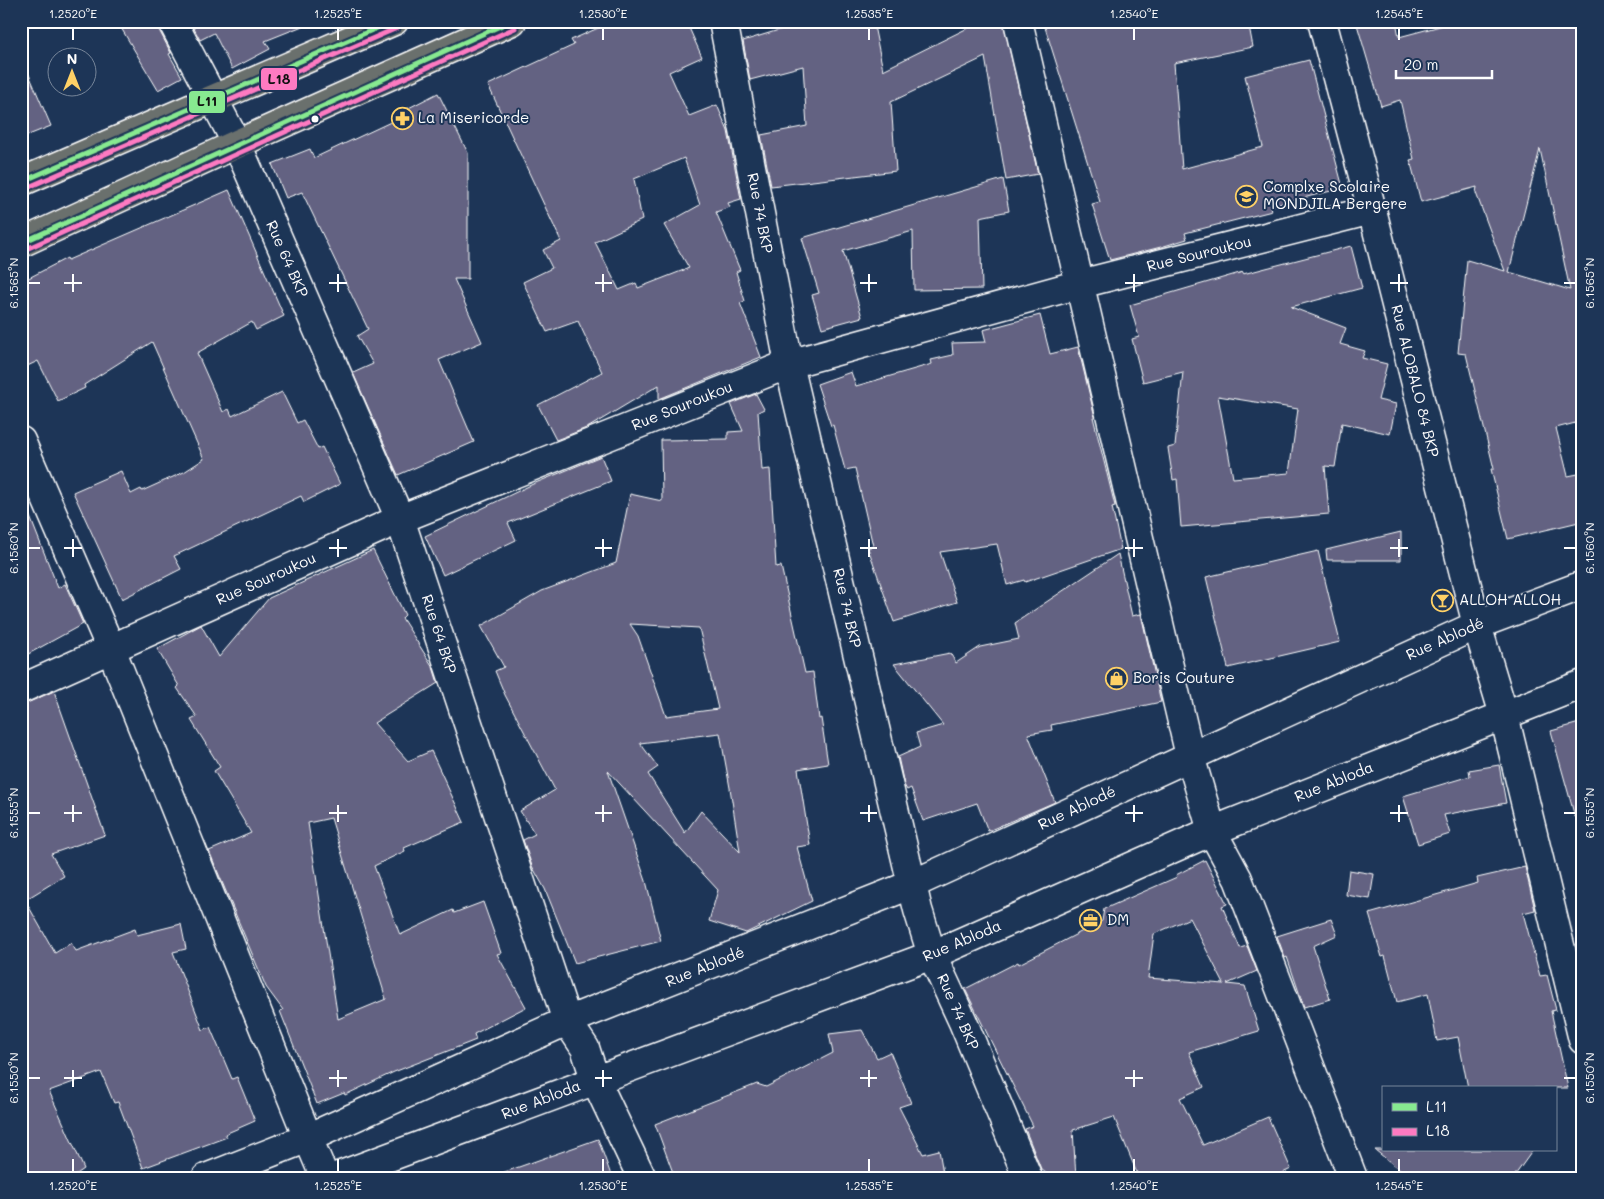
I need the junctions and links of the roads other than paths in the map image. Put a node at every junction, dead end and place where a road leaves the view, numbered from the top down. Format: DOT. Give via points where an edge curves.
graph roads {
  1 [pos="172,21"];
  2 [pos="394,21"];
  3 [pos="723,21"];
  4 [pos="1018,21"];
  5 [pos="1322,21"];
  6 [pos="507,22"];
  7 [pos="213,98"];
  8 [pos="237,144"];
  9 [pos="21,182"];
  10 [pos="1372,210"];
  11 [pos="21,243"];
  12 [pos="1080,284"];
  13 [pos="789,364"];
  14 [pos="21,441"];
  15 [pos="400,518"];
  16 [pos="1583,585"];
  17 [pos="1476,624"];
  18 [pos="111,650"];
  19 [pos="1583,684"];
  20 [pos="21,689"];
  21 [pos="1504,715"];
  22 [pos="1190,756"];
  23 [pos="1212,831"];
  24 [pos="913,884"];
  25 [pos="932,955"];
  26 [pos="567,1021"];
  27 [pos="1583,1040"];
  28 [pos="595,1079"];
  29 [pos="308,1138"];
  30 [pos="206,1178"];
  31 [pos="325,1178"];
  32 [pos="332,1178"];
  33 [pos="642,1178"];
  34 [pos="1028,1178"];
  35 [pos="1353,1178"];
  1 -- 7 [label="street, Rue 64 BKP"];
  2 -- 7 [label="main road"];
  3 -- 13 [label="street, Rue 74 BKP"];
  4 -- 12 [label="street"];
  5 -- 10 [label="street, Rue ALOBALO 84 BKP"];
  6 -- 8 [label="main road"];
  7 -- 8 [label="street, Rue 64 BKP"];
  7 -- 9 [label="main road"];
  8 -- 11 [label="main road"];
  8 -- 15 [label="street, Rue 64 BKP"];
  10 -- 12 [label="street, Rue Souroukou"];
  10 -- 17 [label="street, Rue ALOBALO 84 BKP"];
  12 -- 13 [label="street, Rue Souroukou"];
  12 -- 22 [label="street"];
  13 -- 15 [label="street, Rue Souroukou"];
  13 -- 24 [label="street, Rue 74 BKP"];
  14 -- 18 [label="street"];
  15 -- 18 [label="street, Rue Souroukou"];
  15 -- 26 [label="street, Rue 64 BKP"];
  16 -- 17 [label="street, Rue Ablodé"];
  17 -- 21 [label="street, Rue ALOBALO 84 BKP"];
  17 -- 22 [label="street, Rue Ablodé"];
  18 -- 20 [label="street, Rue Souroukou"];
  18 -- 29 [label="street"];
  19 -- 21 [label="street, Rue Abloda"];
  21 -- 23 [label="street, Rue Abloda"];
  21 -- 27 [label="street, Rue ALOBALO 84 BKP"];
  22 -- 23 [label="street"];
  22 -- 24 [label="street, Rue Ablodé"];
  23 -- 25 [label="street, Rue Abloda"];
  23 -- 35 [label="street" via="1238,879"];
  24 -- 25 [label="street, Rue 74 BKP"];
  24 -- 26 [label="street, Rue Ablodé"];
  25 -- 28 [label="street, Rue Abloda"];
  25 -- 34 [label="street, Rue 74 BKP"];
  26 -- 28 [label="street, Rue 64 BKP" via="585,1048"];
  26 -- 29 [label="street, Rue Ablodé"];
  28 -- 32 [label="street, Rue Abloda"];
  28 -- 33 [label="street, Rue 64 BKP"];
  29 -- 30 [label="street, Rue Ablodé"];
  29 -- 31 [label="street"];
}
